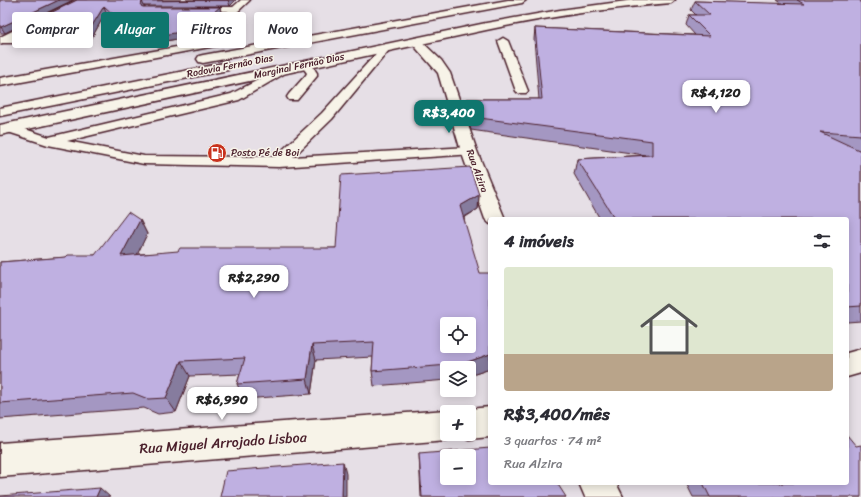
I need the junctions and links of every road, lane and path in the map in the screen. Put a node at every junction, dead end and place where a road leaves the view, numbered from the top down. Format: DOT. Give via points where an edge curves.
graph roads {
  1 [pos="83,0"];
  2 [pos="246,0"];
  3 [pos="466,0"];
  4 [pos="522,0"];
  5 [pos="578,0"];
  6 [pos="670,0"];
  7 [pos="444,3"];
  8 [pos="185,9"];
  9 [pos="236,9"];
  10 [pos="233,12"];
  11 [pos="0,41"];
  12 [pos="12,41"];
  13 [pos="415,41"];
  14 [pos="503,41"];
  15 [pos="188,48"];
  16 [pos="386,48"];
  17 [pos="195,60"];
  18 [pos="306,65"];
  19 [pos="283,70"];
  20 [pos="0,82"];
  21 [pos="522,91"];
  22 [pos="293,97"];
  23 [pos="0,112"];
  24 [pos="5,129"];
  25 [pos="48,141"];
  26 [pos="469,151"];
  27 [pos="279,162"];
  28 [pos="494,217"];
  29 [pos="861,361"];
  30 [pos="849,364"];
  31 [pos="488,422"];
  32 [pos="476,423"];
  33 [pos="440,426"];
  34 [pos="0,460"];
  35 [pos="597,485"];
  36 [pos="605,497"];
  1 -- 11 [label="main road"];
  2 -- 9 [label="main road"];
  3 -- 7 [label="main road"];
  4 -- 17 [label="main road, Rodovia Fernão Dias"];
  5 -- 23 [label="main road, Rodovia Fernão Dias" via="473,17"];
  6 -- 13 [label="main road, Marginal Fernão Dias" via="537,17"];
  8 -- 9 [label="lane"];
  9 -- 10 [label="main road"];
  11 -- 12 [label="lane"];
  13 -- 16 [label="main road, Marginal Fernão Dias"];
  13 -- 26 [label="main road, Rua Alzira" via="444,73"];
  14 -- 21 [label="lane"];
  15 -- 20 [label="main road"];
  16 -- 18 [label="main road, Marginal Fernão Dias"];
  16 -- 27 [label="lane" via="327,116"];
  18 -- 19 [label="main road, Marginal Fernão Dias"];
  18 -- 22 [label="lane" via="312,73 311,76"];
  19 -- 24 [label="main road, Marginal Fernão Dias"];
  19 -- 25 [label="lane" via="235,97"];
  24 -- 25 [label="lane"];
  25 -- 27 [label="lane" via="144,160"];
  26 -- 27 [label="lane"];
  26 -- 28 [label="main road, Rua Alzira"];
  29 -- 30 [label="main road"];
  31 -- 32 [label="main road"];
  33 -- 34 [label="main road, Rua Miguel Arrojado Lisboa"];
  35 -- 36 [label="main road"];
}
